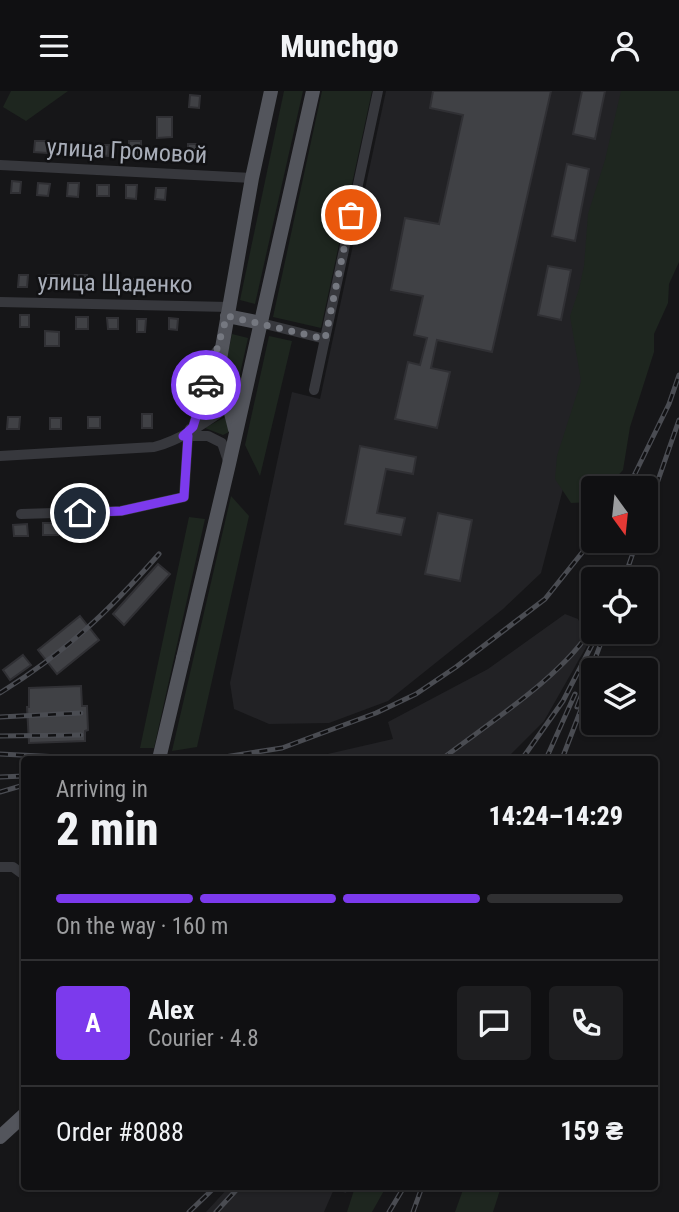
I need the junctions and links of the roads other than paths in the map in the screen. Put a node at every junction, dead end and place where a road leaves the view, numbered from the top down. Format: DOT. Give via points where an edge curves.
graph roads {
  1 [pos="271,91"];
  2 [pos="313,91"];
  3 [pos="378,91"];
  4 [pos="0,165"];
  5 [pos="251,178"];
  6 [pos="0,302"];
  7 [pos="227,316"];
  8 [pos="261,323"];
  9 [pos="325,339"];
  10 [pos="314,390"];
  11 [pos="245,394"];
  12 [pos="229,405"];
  13 [pos="236,433"];
  14 [pos="185,436"];
  15 [pos="0,456"];
  16 [pos="229,464"];
  17 [pos="21,514"];
  18 [pos="160,756"];
  19 [pos="0,867"];
  20 [pos="21,873"];
  21 [pos="21,1118"];
  22 [pos="0,1137"];
  1 -- 5 [label="main road"];
  2 -- 8 [label="main road"];
  3 -- 9 [label="street"];
  4 -- 5 [label="street, улица Громовой"];
  5 -- 7 [label="main road"];
  6 -- 7 [label="street, улица Щаденко"];
  7 -- 8 [label="main road"];
  7 -- 12 [label="main road" via="219,365"];
  7 -- 14 [label="street" via="193,427"];
  8 -- 9 [label="street"];
  8 -- 11 [label="main road"];
  9 -- 10 [label="street"];
  11 -- 12 [label="street"];
  11 -- 13 [label="main road"];
  12 -- 13 [label="main road"];
  12 -- 14 [label="street"];
  13 -- 16 [label="main road"];
  14 -- 15 [label="street" via="154,447"];
  14 -- 16 [label="street" via="208,436 222,443"];
  14 -- 17 [label="street" via="184,497 121,511"];
  16 -- 18 [label="main road, bridge"];
  19 -- 20 [label="street"];
  21 -- 22 [label="main road"];
}
